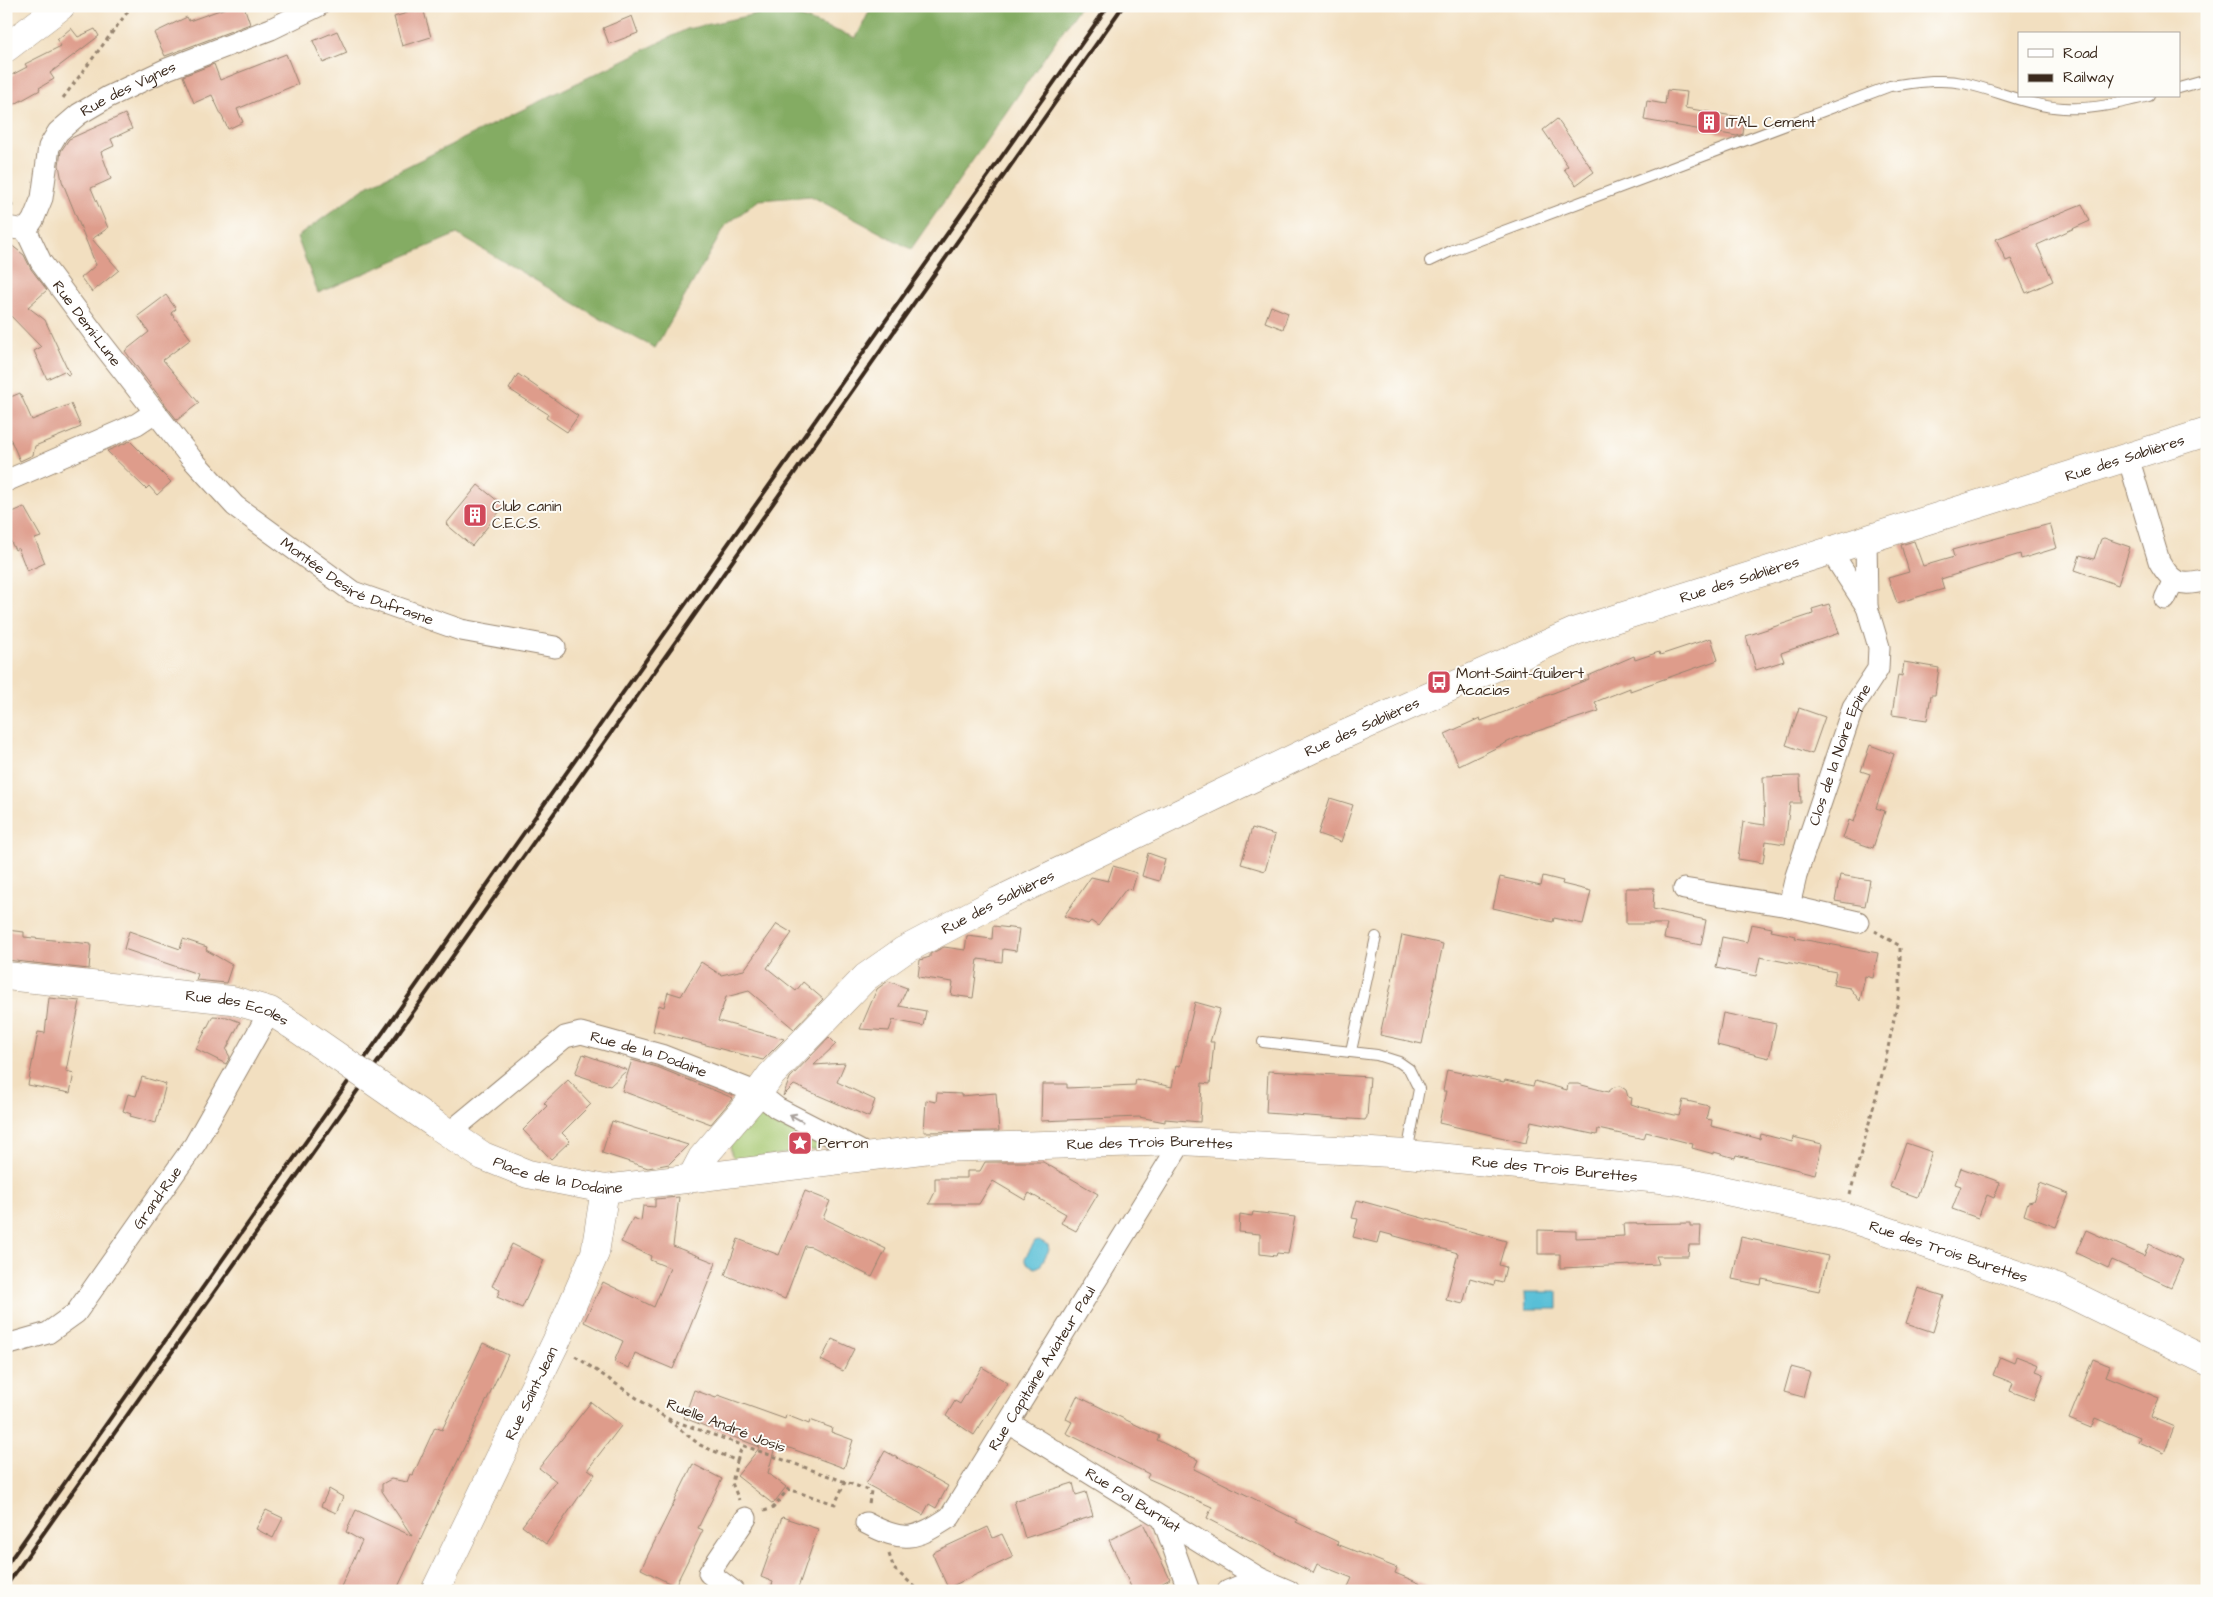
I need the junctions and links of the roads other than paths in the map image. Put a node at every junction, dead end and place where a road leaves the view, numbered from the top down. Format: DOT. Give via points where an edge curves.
graph roads {
  1 [pos="60,6"];
  2 [pos="318,6"];
  3 [pos="6,48"];
  4 [pos="2207,80"];
  5 [pos="2180,88"];
  6 [pos="2140,98"];
  7 [pos="15,222"];
  8 [pos="1430,261"];
  9 [pos="155,412"];
  10 [pos="2207,432"];
  11 [pos="2128,456"];
  12 [pos="191,458"];
  13 [pos="6,481"];
  14 [pos="1866,538"];
  15 [pos="1830,550"];
  16 [pos="2174,580"];
  17 [pos="2207,580"];
  18 [pos="2165,600"];
  19 [pos="1867,607"];
  20 [pos="556,646"];
  21 [pos="1684,889"];
  22 [pos="1788,906"];
  23 [pos="1858,922"];
  24 [pos="1376,937"];
  25 [pos="6,976"];
  26 [pos="281,1018"];
  27 [pos="1263,1042"];
  28 [pos="1351,1051"];
  29 [pos="758,1093"];
  30 [pos="442,1128"];
  31 [pos="1182,1141"];
  32 [pos="1407,1154"];
  33 [pos="870,1156"];
  34 [pos="692,1177"];
  35 [pos="606,1189"];
  36 [pos="6,1345"];
  37 [pos="2207,1361"];
  38 [pos="1009,1423"];
  39 [pos="746,1518"];
  40 [pos="1163,1519"];
  41 [pos="873,1527"];
  42 [pos="1258,1578"];
  43 [pos="436,1591"];
  44 [pos="734,1591"];
  45 [pos="1189,1591"];
  46 [pos="1228,1591"];
  47 [pos="1289,1591"];
  1 -- 3 [label="street"];
  2 -- 7 [label="street, Rue des Vignes" via="271,29 160,72 79,114 58,132 49,147 42,198 34,220"];
  4 -- 5 [label="lane"];
  6 -- 8 [label="lane" via="2092,108 2062,108 2027,103 1961,83 1928,81 1890,86"];
  7 -- 9 [label="street, Rue Demi-Lune" via="41,262"];
  9 -- 12 [label="street, Rue Demi-Lune"];
  9 -- 13 [label="street" via="137,424"];
  10 -- 11 [label="street, Rue des Sablières"];
  11 -- 14 [label="street, Rue des Sablières"];
  11 -- 16 [label="street" via="2159,561 2166,574"];
  12 -- 20 [label="street, Montée Desiré Dufrasne" via="235,506 353,592 461,630"];
  14 -- 15 [label="street, Rue des Sablières"];
  14 -- 19 [label="street, Clos de la Noire Epine"];
  15 -- 19 [label="street, Clos de la Noire Epine"];
  15 -- 29 [label="street, Rue des Sablières" via="1576,631 1319,746 998,901 903,951 866,978 803,1040"];
  16 -- 17 [label="street" via="2190,585"];
  16 -- 18 [label="street"];
  19 -- 22 [label="street, Clos de la Noire Epine" via="1879,647 1878,669 1853,707"];
  21 -- 22 [label="street"];
  22 -- 23 [label="street"];
  24 -- 28 [label="lane"];
  25 -- 26 [label="street, Rue des Ecoles" via="224,999"];
  26 -- 30 [label="street, Rue des Ecoles, bridge"];
  26 -- 36 [label="street, Grand-Rue" via="76,1313 48,1333"];
  27 -- 28 [label="lane"];
  28 -- 32 [label="lane" via="1399,1062 1415,1078 1419,1089"];
  29 -- 30 [label="street, Rue de la Dodaine" via="661,1055 581,1033 565,1037"];
  33 -- 29 [label="street, one-way" via="778,1108"];
  29 -- 34 [label="street" via="702,1158"];
  30 -- 35 [label="street, Place de la Dodaine" via="484,1156 528,1174"];
  31 -- 32 [label="street, Rue des Trois Burettes"];
  31 -- 33 [label="street, Rue des Trois Burettes" via="938,1148"];
  31 -- 38 [label="street, Rue Capitaine Aviateur Paul"];
  32 -- 37 [label="street, Rue des Trois Burettes" via="1680,1180 1843,1216 2060,1289"];
  33 -- 34 [label="street, Place de la Dodaine"];
  34 -- 35 [label="street, Place de la Dodaine"];
  35 -- 43 [label="street, Rue Saint-Jean" via="595,1253 556,1342"];
  38 -- 40 [label="street, Rue Pol Burniat"];
  38 -- 41 [label="street, Rue Capitaine Aviateur Paul" via="950,1517 924,1534 892,1536"];
  39 -- 44 [label="street" via="709,1573"];
  40 -- 42 [label="street, Rue Pol Burniat"];
  40 -- 45 [label="street"];
  42 -- 46 [label="street"];
  42 -- 47 [label="street, Rue Pol Burniat"];
}
